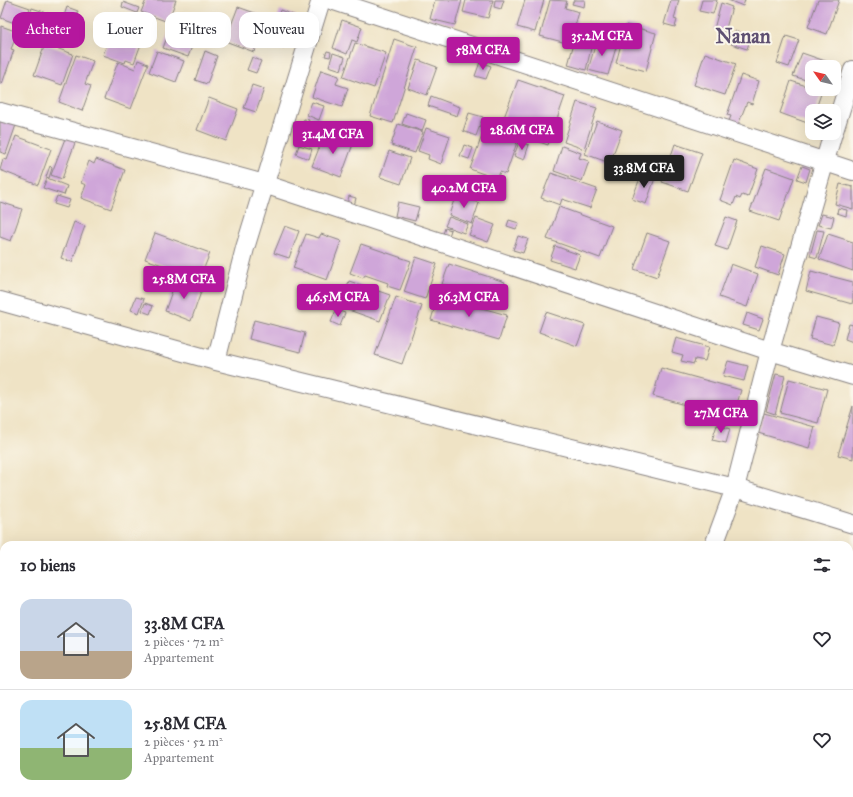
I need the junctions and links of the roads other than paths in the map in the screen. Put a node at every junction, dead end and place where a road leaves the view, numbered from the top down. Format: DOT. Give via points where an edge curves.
graph roads {
  1 [pos="321,0"];
  2 [pos="331,0"];
  3 [pos="853,70"];
  4 [pos="841,109"];
  5 [pos="0,112"];
  6 [pos="831,140"];
  7 [pos="824,162"];
  8 [pos="853,172"];
  9 [pos="264,184"];
  10 [pos="0,301"];
  11 [pos="770,350"];
  12 [pos="216,360"];
  13 [pos="853,376"];
  14 [pos="735,488"];
  15 [pos="853,524"];
  16 [pos="715,541"];
  1 -- 9 [label="street"];
  2 -- 7 [label="street"];
  3 -- 4 [label="street"];
  5 -- 9 [label="street"];
  6 -- 7 [label="street"];
  7 -- 8 [label="street"];
  7 -- 11 [label="street"];
  9 -- 11 [label="street"];
  9 -- 12 [label="street"];
  10 -- 12 [label="street"];
  11 -- 13 [label="street"];
  11 -- 14 [label="street"];
  12 -- 14 [label="street"];
  14 -- 15 [label="street"];
  14 -- 16 [label="street"];
}
